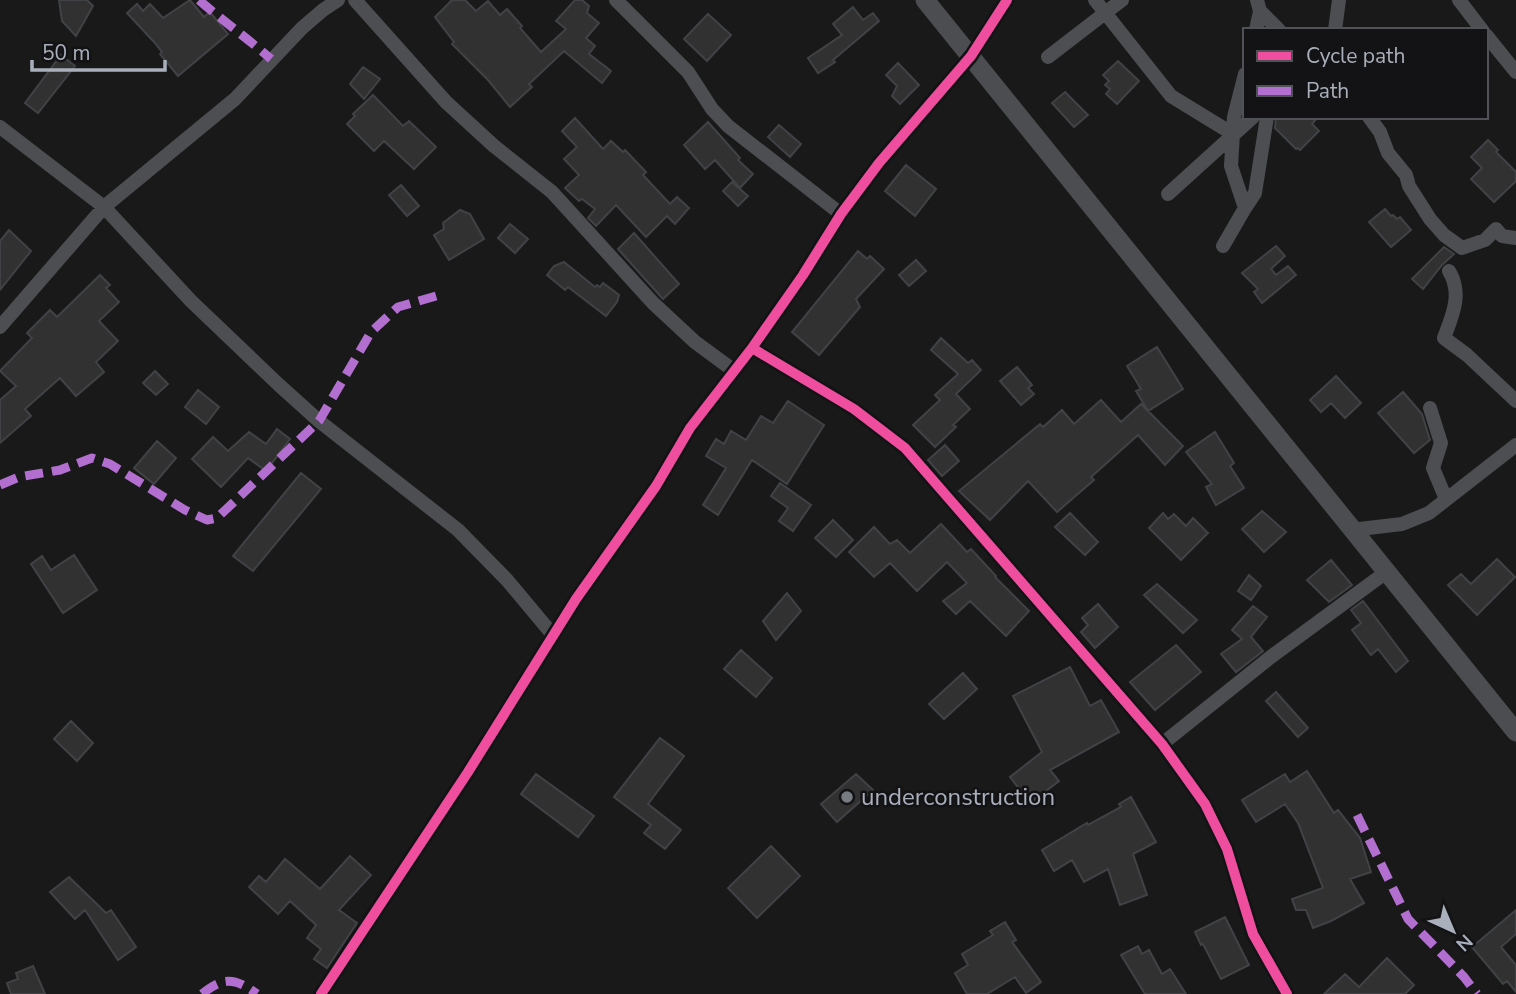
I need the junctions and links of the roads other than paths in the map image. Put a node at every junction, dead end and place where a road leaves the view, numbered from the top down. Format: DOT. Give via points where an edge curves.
graph roads {
  1 [pos="338,0"];
  2 [pos="355,0"];
  3 [pos="616,0"];
  4 [pos="925,0"];
  5 [pos="1007,0"];
  6 [pos="1095,0"];
  7 [pos="1122,0"];
  8 [pos="1339,0"];
  9 [pos="1460,0"];
  10 [pos="1259,6"];
  11 [pos="1105,13"];
  12 [pos="1256,28"];
  13 [pos="1277,28"];
  14 [pos="1335,28"];
  15 [pos="1481,28"];
  16 [pos="1488,37"];
  17 [pos="971,56"];
  18 [pos="1048,57"];
  19 [pos="1516,72"];
  20 [pos="1243,82"];
  21 [pos="1250,119"];
  22 [pos="1267,119"];
  23 [pos="1370,119"];
  24 [pos="0,127"];
  25 [pos="1233,134"];
  26 [pos="1167,194"];
  27 [pos="104,207"];
  28 [pos="1245,208"];
  29 [pos="841,214"];
  30 [pos="1516,238"];
  31 [pos="1223,246"];
  32 [pos="1449,271"];
  33 [pos="0,327"];
  34 [pos="752,348"];
  35 [pos="733,370"];
  36 [pos="1516,401"];
  37 [pos="1430,408"];
  38 [pos="1516,444"];
  39 [pos="1446,499"];
  40 [pos="1351,530"];
  41 [pos="1385,573"];
  42 [pos="553,635"];
  43 [pos="1516,732"];
  44 [pos="1162,744"];
  45 [pos="321,994"];
  46 [pos="1287,994"];
  1 -- 27 [label="street" via="302,28 235,99"];
  2 -- 35 [label="street" via="446,103 552,192 653,303"];
  3 -- 29 [label="street" via="688,72 728,126"];
  4 -- 17 [label="main road"];
  5 -- 17 [label="street"];
  6 -- 11 [label="street"];
  7 -- 11 [label="street"];
  8 -- 14 [label="street"];
  9 -- 15 [label="street"];
  10 -- 12 [label="street"];
  10 -- 13 [label="street"];
  11 -- 18 [label="street"];
  11 -- 25 [label="street" via="1171,96"];
  16 -- 19 [label="street"];
  17 -- 29 [label="street"];
  17 -- 40 [label="main road"];
  20 -- 25 [label="street"];
  21 -- 25 [label="street"];
  22 -- 28 [label="street" via="1255,193"];
  23 -- 30 [label="street" via="1444,235 1461,248 1485,240 1496,229 1502,236"];
  24 -- 27 [label="street"];
  25 -- 26 [label="street"];
  25 -- 28 [label="street" via="1231,166"];
  27 -- 33 [label="street"];
  27 -- 42 [label="street" via="191,301 279,385 458,530"];
  28 -- 31 [label="street"];
  29 -- 34 [label="street"];
  32 -- 36 [label="street" via="1457,292 1456,307 1444,338"];
  34 -- 35 [label="street"];
  34 -- 44 [label="street" via="854,408 905,447"];
  35 -- 42 [label="street"];
  37 -- 39 [label="street" via="1441,443 1433,468"];
  38 -- 39 [label="street"];
  39 -- 40 [label="street" via="1429,513 1402,524"];
  40 -- 41 [label="main road"];
  41 -- 43 [label="main road"];
  41 -- 44 [label="street"];
  42 -- 45 [label="street"];
  44 -- 46 [label="street" via="1205,804 1227,849 1253,934"];
}
